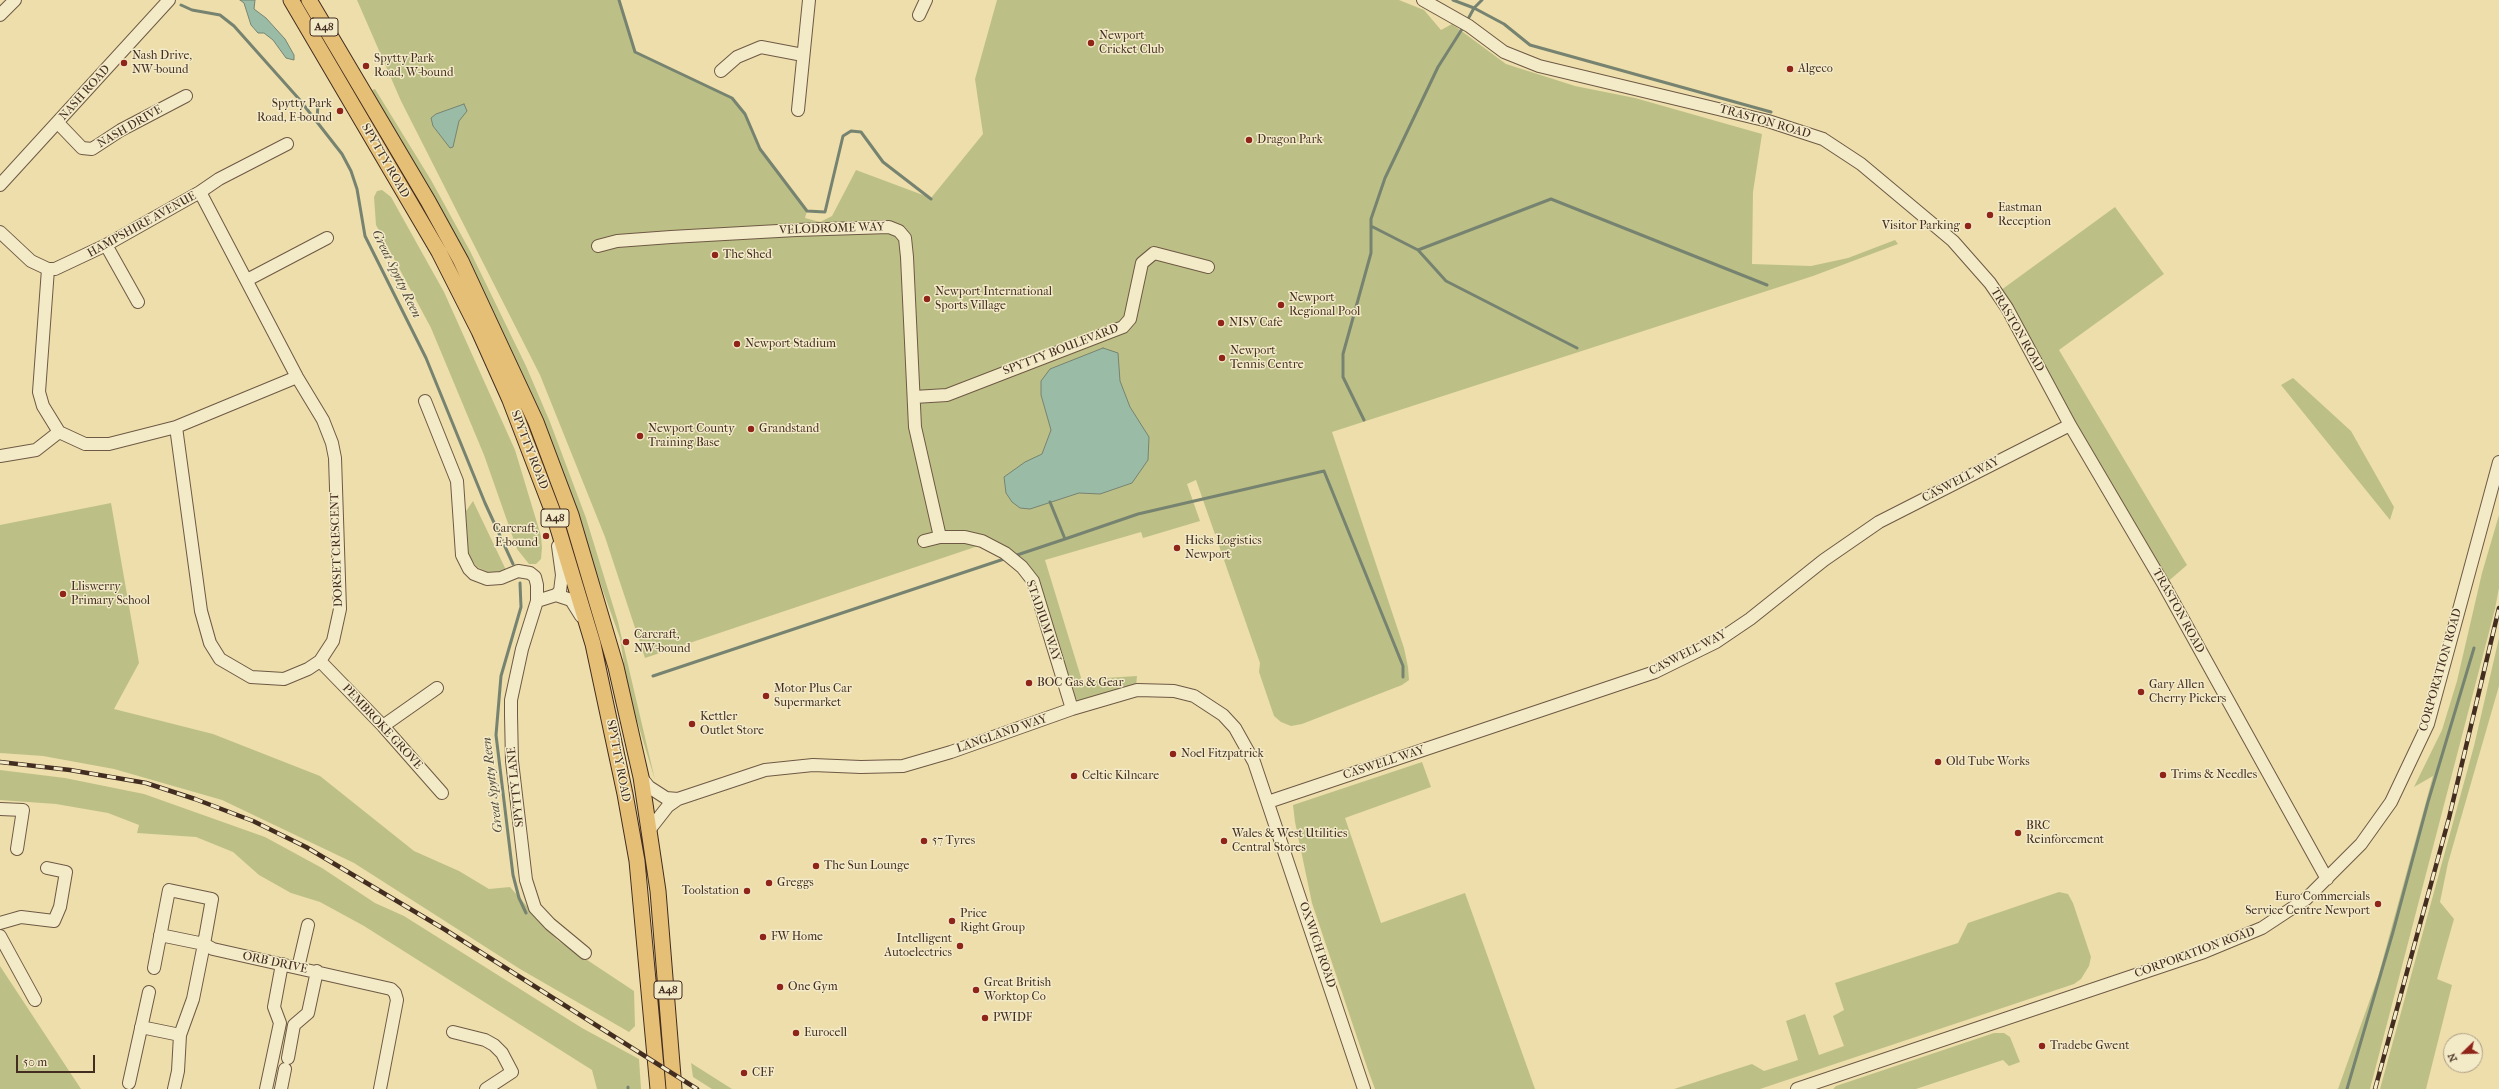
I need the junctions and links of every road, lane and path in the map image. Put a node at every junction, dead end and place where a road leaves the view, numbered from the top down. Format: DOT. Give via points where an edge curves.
graph roads {
  1 [pos="15,0"];
  2 [pos="169,0"];
  3 [pos="291,0"];
  4 [pos="309,0"];
  5 [pos="809,0"];
  6 [pos="926,0"];
  7 [pos="1423,0"];
  8 [pos="919,14"];
  9 [pos="0,15"];
  10 [pos="803,55"];
  11 [pos="721,71"];
  12 [pos="186,96"];
  13 [pos="798,110"];
  14 [pos="58,123"];
  15 [pos="287,144"];
  16 [pos="0,185"];
  17 [pos="200,192"];
  18 [pos="0,232"];
  19 [pos="327,238"];
  20 [pos="106,245"];
  21 [pos="598,246"];
  22 [pos="1208,267"];
  23 [pos="48,269"];
  24 [pos="247,280"];
  25 [pos="138,302"];
  26 [pos="297,377"];
  27 [pos="914,397"];
  28 [pos="425,401"];
  29 [pos="2070,425"];
  30 [pos="176,427"];
  31 [pos="59,432"];
  32 [pos="0,456"];
  33 [pos="2499,462"];
  34 [pos="554,515"];
  35 [pos="940,537"];
  36 [pos="924,541"];
  37 [pos="556,595"];
  38 [pos="537,601"];
  39 [pos="320,661"];
  40 [pos="602,680"];
  41 [pos="437,688"];
  42 [pos="1072,709"];
  43 [pos="383,726"];
  44 [pos="641,778"];
  45 [pos="442,794"];
  46 [pos="678,799"];
  47 [pos="1268,802"];
  48 [pos="0,809"];
  49 [pos="650,829"];
  50 [pos="17,849"];
  51 [pos="47,868"];
  52 [pos="2327,879"];
  53 [pos="0,923"];
  54 [pos="308,925"];
  55 [pos="160,935"];
  56 [pos="0,936"];
  57 [pos="204,944"];
  58 [pos="585,953"];
  59 [pos="282,964"];
  60 [pos="154,968"];
  61 [pos="298,968"];
  62 [pos="317,972"];
  63 [pos="148,992"];
  64 [pos="35,1000"];
  65 [pos="141,1027"];
  66 [pos="453,1032"];
  67 [pos="180,1035"];
  68 [pos="129,1083"];
  69 [pos="174,1089"];
  70 [pos="266,1089"];
  71 [pos="281,1089"];
  72 [pos="380,1089"];
  73 [pos="486,1089"];
  74 [pos="658,1089"];
  75 [pos="674,1089"];
  76 [pos="1364,1089"];
  77 [pos="1797,1089"];
  1 -- 9 [label="street"];
  2 -- 14 [label="street, NASH ROAD"];
  3 -- 34 [label="main road, SPYTTY ROAD / A48" via="439,252 476,324 510,400"];
  4 -- 44 [label="main road, SPYTTY ROAD / A48" via="461,261 536,422 571,515 604,623"];
  5 -- 10 [label="street"];
  6 -- 8 [label="street"];
  7 -- 29 [label="street, TRASTON ROAD" via="1469,26 1504,52 1539,66 1770,122 1816,136 1842,150 1938,227 1977,268 2007,308"];
  10 -- 11 [label="street" via="761,47 737,57"];
  10 -- 13 [label="street"];
  12 -- 14 [label="street, NASH DRIVE" via="121,130 92,149 82,148"];
  14 -- 16 [label="street, NASH ROAD"];
  15 -- 17 [label="street, HAMPSHIRE AVENUE" via="219,178"];
  17 -- 20 [label="street, HAMPSHIRE AVENUE"];
  17 -- 24 [label="street, DORSET CRESCENT" via="229,251"];
  18 -- 23 [label="street" via="31,261"];
  19 -- 24 [label="street"];
  20 -- 23 [label="street, HAMPSHIRE AVENUE" via="67,265"];
  20 -- 25 [label="street"];
  21 -- 27 [label="street, VELODROME WAY" via="617,241 672,237 882,227 899,231 905,238 907,257"];
  22 -- 27 [label="street, SPYTTY BOULEVARD" via="1154,253 1142,263 1130,319 1123,327 947,395"];
  23 -- 31 [label="street" via="39,392 43,406"];
  24 -- 26 [label="street, DORSET CRESCENT"];
  26 -- 30 [label="street"];
  26 -- 39 [label="street, DORSET CRESCENT" via="323,420 335,458 340,609 333,641"];
  27 -- 35 [label="street, VELODROME WAY" via="915,427"];
  28 -- 38 [label="street, SPYTTY LANE" via="457,481 464,562 474,574 487,579 501,578 518,571 530,573 538,585"];
  29 -- 47 [label="street, CASWELL WAY" via="1879,522 1824,560 1750,619 1716,642 1655,672"];
  29 -- 52 [label="street, TRASTON ROAD" via="2164,585"];
  30 -- 31 [label="street" via="109,444 86,444"];
  30 -- 39 [label="street, DORSET CRESCENT" via="201,610 210,643 220,659 235,669 257,678 284,679"];
  31 -- 32 [label="street" via="36,450"];
  33 -- 52 [label="street, CORPORATION ROAD" via="2428,724 2391,802 2361,844"];
  34 -- 37 [label="street" via="562,575 561,587"];
  34 -- 40 [label="main road, SPYTTY ROAD / A48" via="580,595"];
  35 -- 36 [label="street, STADIUM WAY"];
  35 -- 42 [label="street, STADIUM WAY" via="965,537 982,541 1006,553 1033,581"];
  37 -- 38 [label="street"];
  37 -- 40 [label="street" via="567,597 575,605"];
  38 -- 58 [label="street, SPYTTY LANE" via="522,649 511,700 512,762 526,880 535,908"];
  39 -- 43 [label="street, PEMBROKE GROVE"];
  40 -- 74 [label="main road, SPYTTY ROAD / A48" via="637,861"];
  41 -- 43 [label="street"];
  42 -- 46 [label="street, LANGLAND WAY" via="951,752 903,766 788,766 765,770"];
  42 -- 47 [label="street, LANGLAND WAY" via="1137,690 1168,690 1194,696 1223,715 1235,728 1254,762"];
  43 -- 45 [label="street, PEMBROKE GROVE"];
  44 -- 46 [label="street" via="649,787 666,798"];
  44 -- 49 [label="main road, SPYTTY ROAD / A48"];
  46 -- 49 [label="street, LANGLAND WAY" via="668,806"];
  47 -- 76 [label="street, OXWICH ROAD"];
  48 -- 50 [label="street" via="23,810"];
  49 -- 75 [label="main road, SPYTTY ROAD / A48" via="665,959"];
  51 -- 53 [label="street" via="66,872 60,907 54,921 22,917"];
  52 -- 77 [label="street, CORPORATION ROAD" via="2301,903 2262,928 2204,952"];
  54 -- 61 [label="street"];
  55 -- 57 [label="street, ORB DRIVE"];
  55 -- 57 [label="street" via="169,890 212,899"];
  55 -- 60 [label="street"];
  56 -- 64 [label="street"];
  57 -- 59 [label="street, ORB DRIVE" via="213,949"];
  57 -- 67 [label="street" via="193,999"];
  59 -- 61 [label="street, ORB DRIVE"];
  59 -- 70 [label="street" via="274,1008 280,1023"];
  61 -- 62 [label="street, ORB DRIVE"];
  62 -- 71 [label="street" via="308,1013 294,1025"];
  62 -- 72 [label="street, ORB DRIVE" via="385,986 395,993 396,1008"];
  63 -- 65 [label="street"];
  65 -- 67 [label="street"];
  65 -- 68 [label="street"];
  66 -- 73 [label="street" via="485,1040 502,1053 512,1072"];
  67 -- 69 [label="street"];
}
